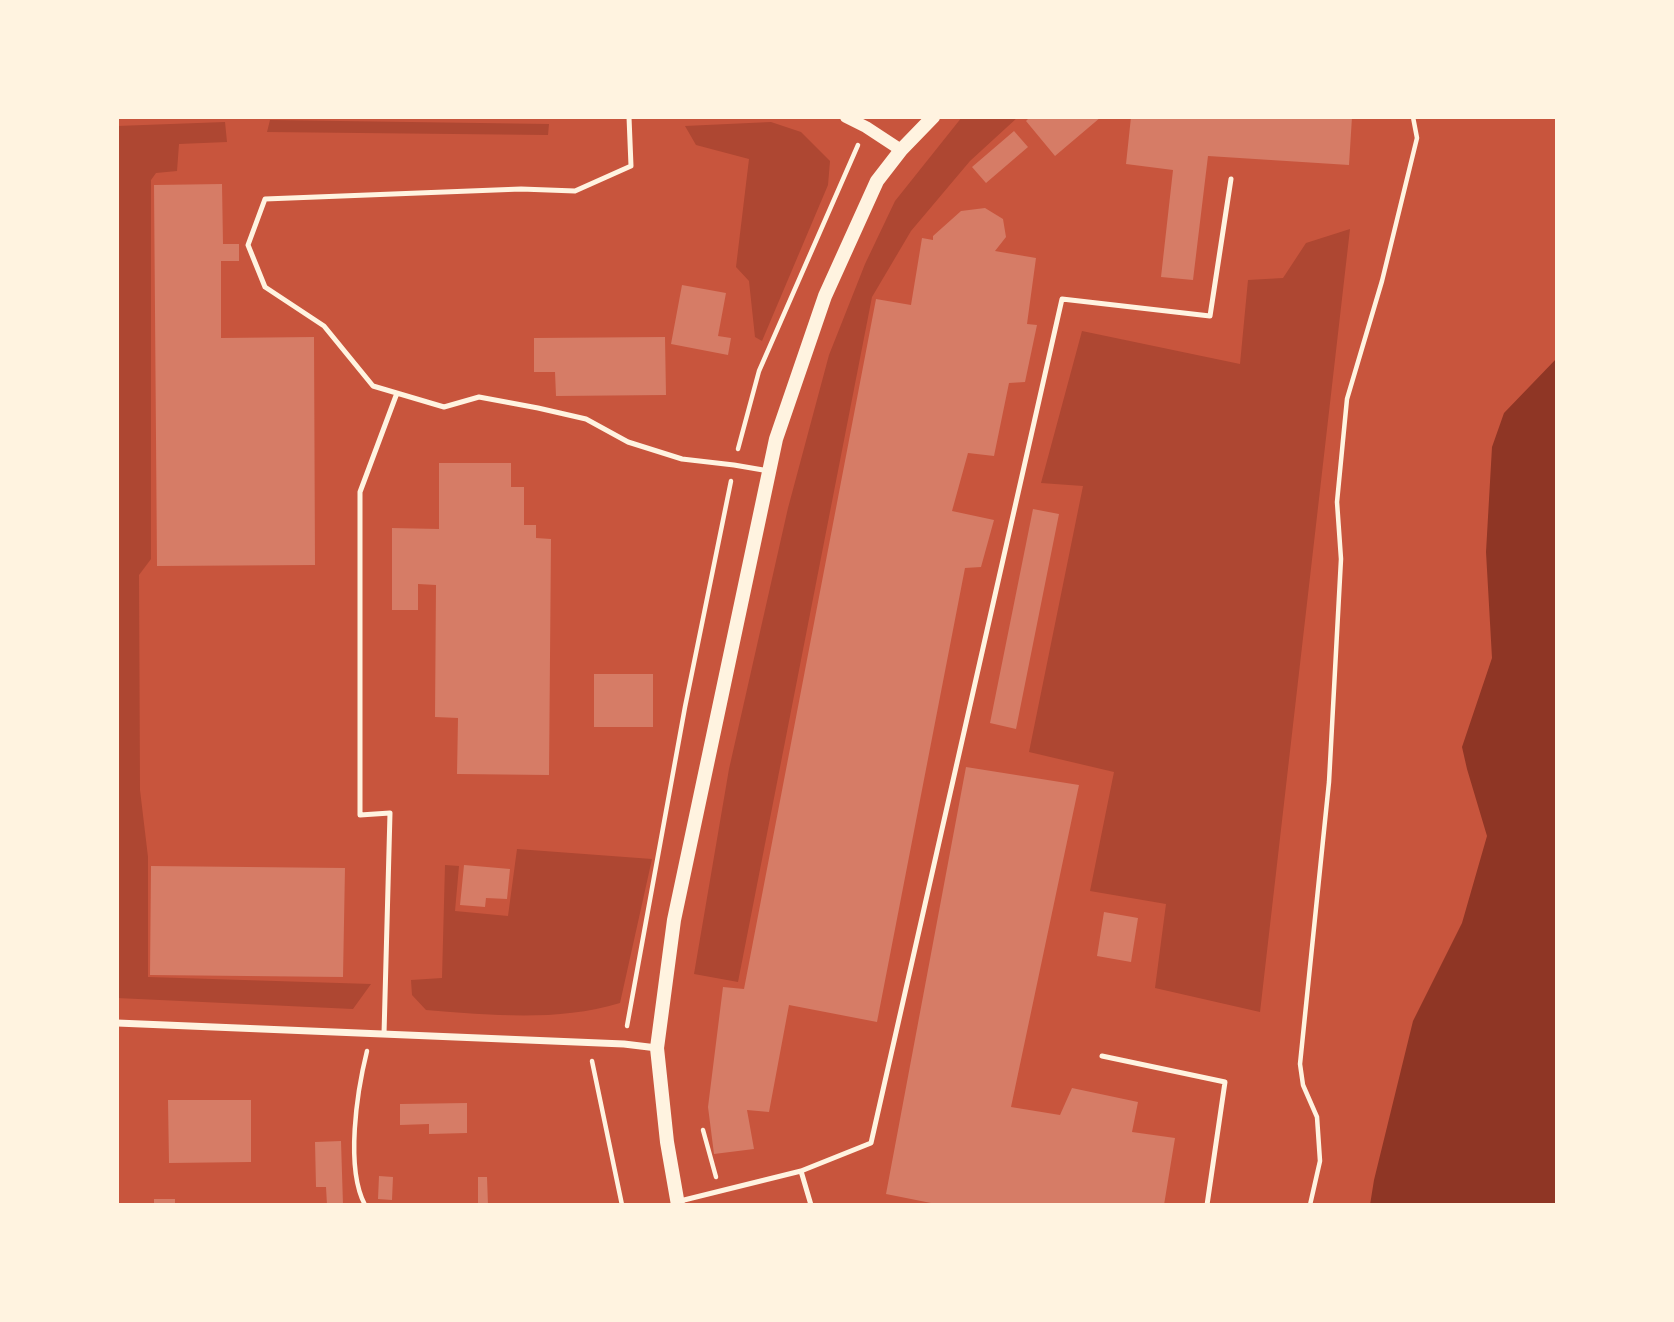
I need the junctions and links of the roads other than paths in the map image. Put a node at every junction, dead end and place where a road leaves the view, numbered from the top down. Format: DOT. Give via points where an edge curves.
graph roads {
  1 [pos="629,117"];
  2 [pos="846,117"];
  3 [pos="933,117"];
  4 [pos="901,150"];
  5 [pos="1231,179"];
  6 [pos="397,393"];
  7 [pos="769,471"];
  8 [pos="117,1023"];
  9 [pos="384,1034"];
  10 [pos="657,1048"];
  11 [pos="1102,1056"];
  12 [pos="801,1171"];
  13 [pos="677,1203"];
  14 [pos="811,1205"];
  15 [pos="1207,1205"];
  1 -- 6 [label="lane" via="631,166 575,191 265,199 248,245 265,287 324,326 373,386"];
  2 -- 4 [label="street"];
  3 -- 4 [label="main road"];
  4 -- 7 [label="main road" via="877,181 825,296"];
  5 -- 12 [label="lane" via="1210,316 1062,299 871,1143"];
  6 -- 7 [label="lane" via="444,407 479,397 538,408 586,419 628,442 682,459"];
  6 -- 9 [label="lane" via="359,492 360,815 390,813"];
  7 -- 10 [label="main road" via="674,920"];
  8 -- 9 [label="street"];
  9 -- 10 [label="street"];
  10 -- 13 [label="main road"];
  11 -- 15 [label="lane" via="1225,1082"];
  12 -- 13 [label="lane"];
  12 -- 14 [label="lane"];
}
